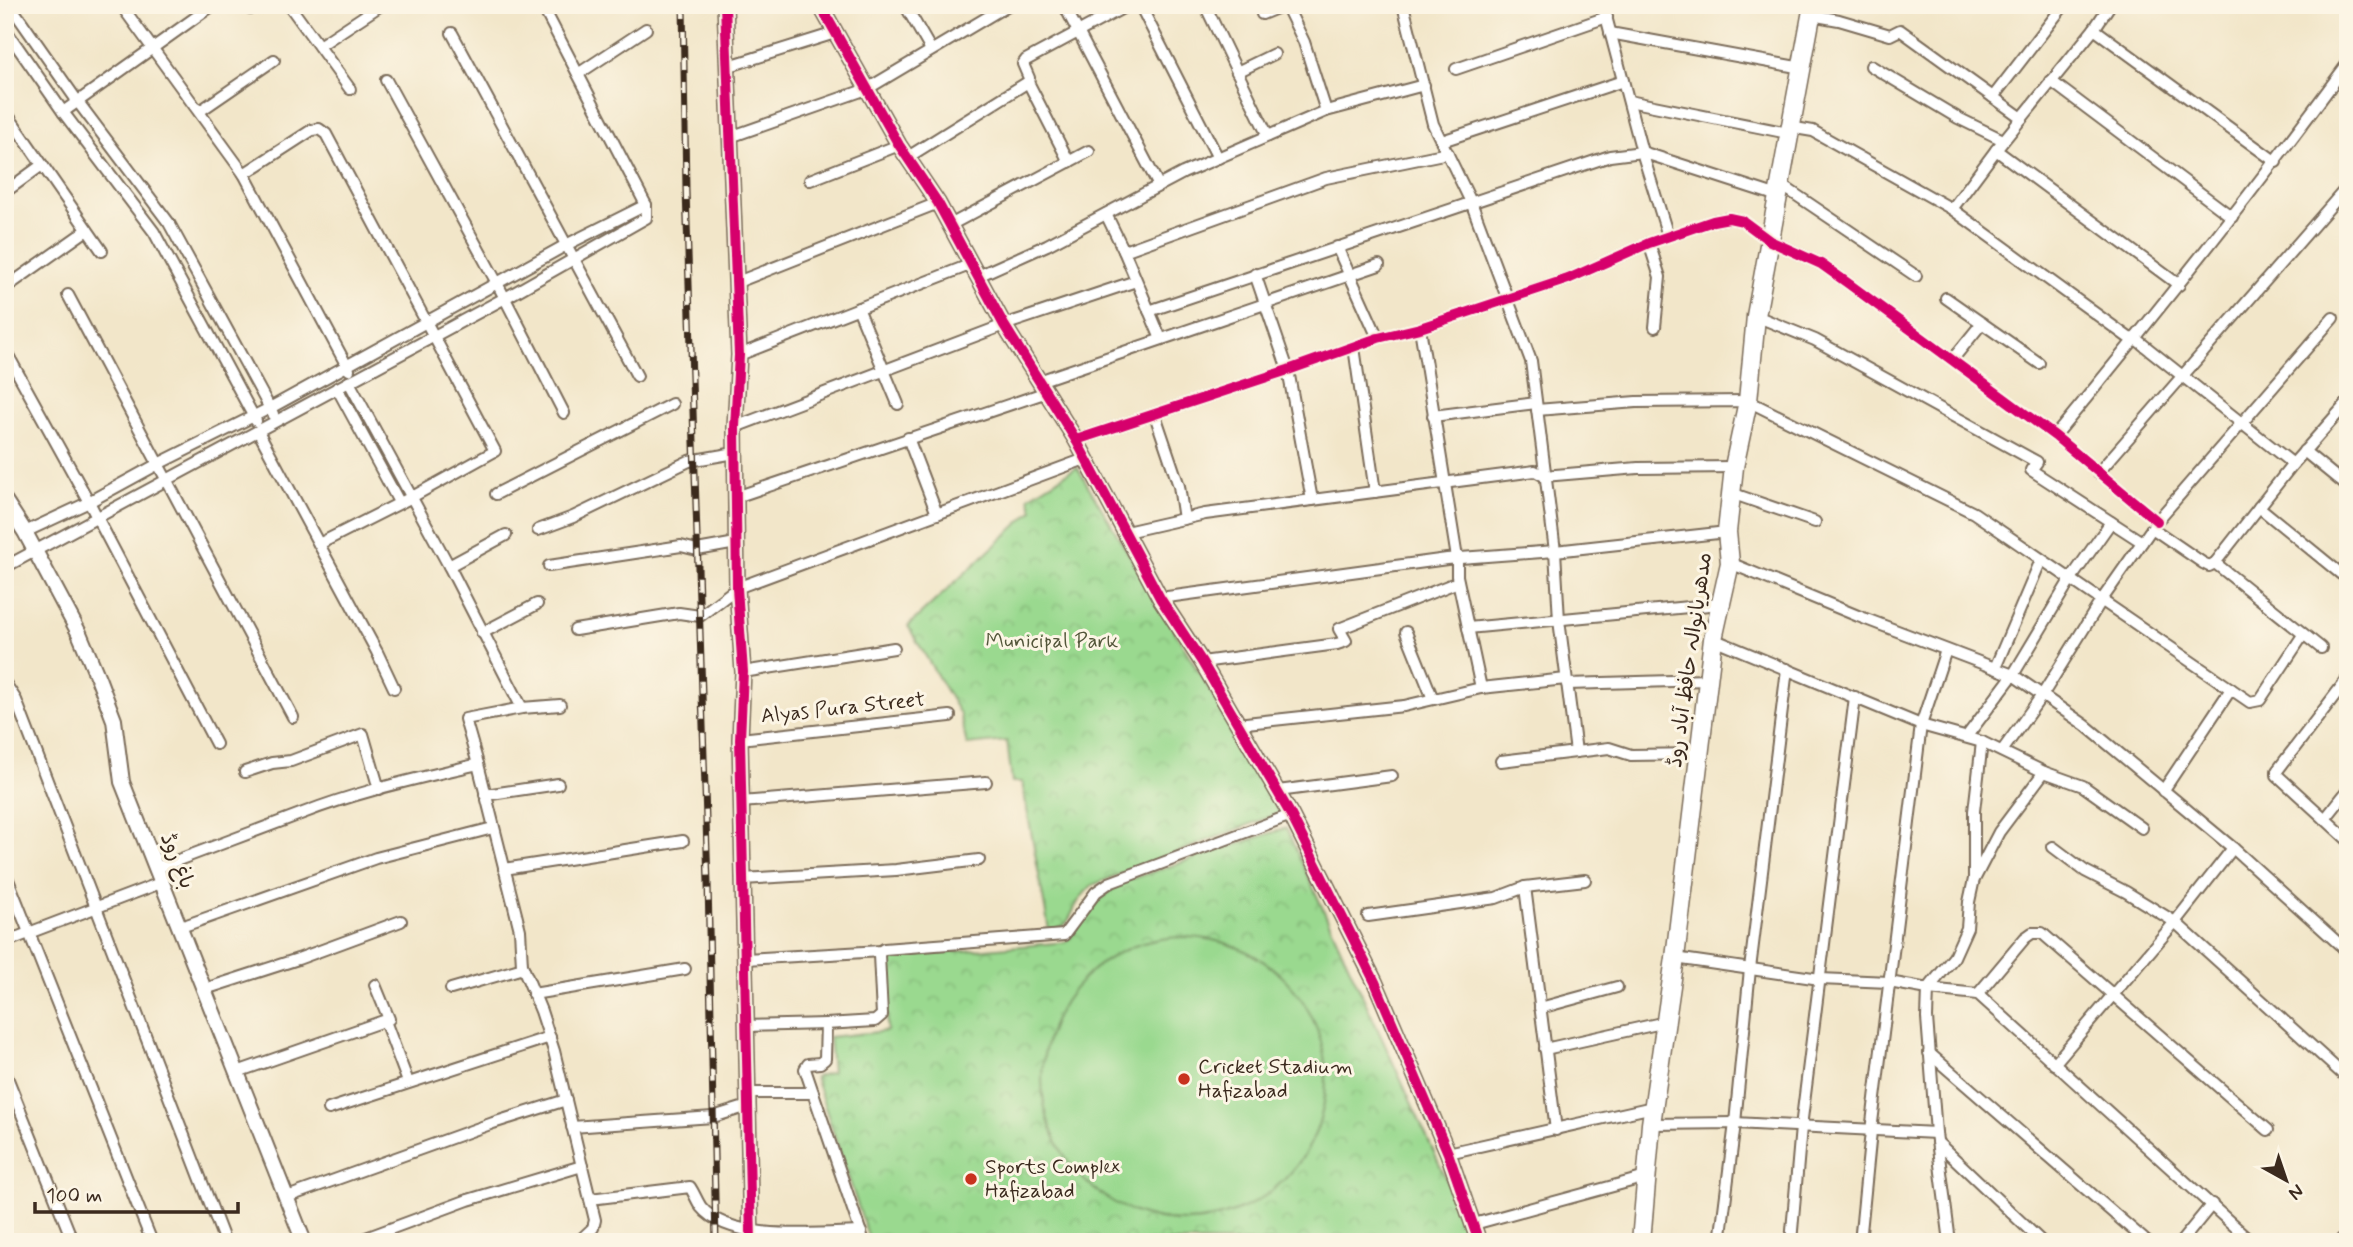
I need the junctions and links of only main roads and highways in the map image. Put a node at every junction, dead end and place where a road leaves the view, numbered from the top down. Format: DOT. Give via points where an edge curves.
graph roads {
  1 [pos="1812,10"];
  2 [pos="2348,1238"];
  3 [pos="1641,1242"];
  4 [pos="2344,1242"];
  1 -- 3 [label="main road, مدھریانوالہ حافظ آباد روڈ" via="1756,317 1748,401 1734,467 1727,532 1730,563 1713,639 1652,1116"];
  2 -- 4 [label="main road"];
}
